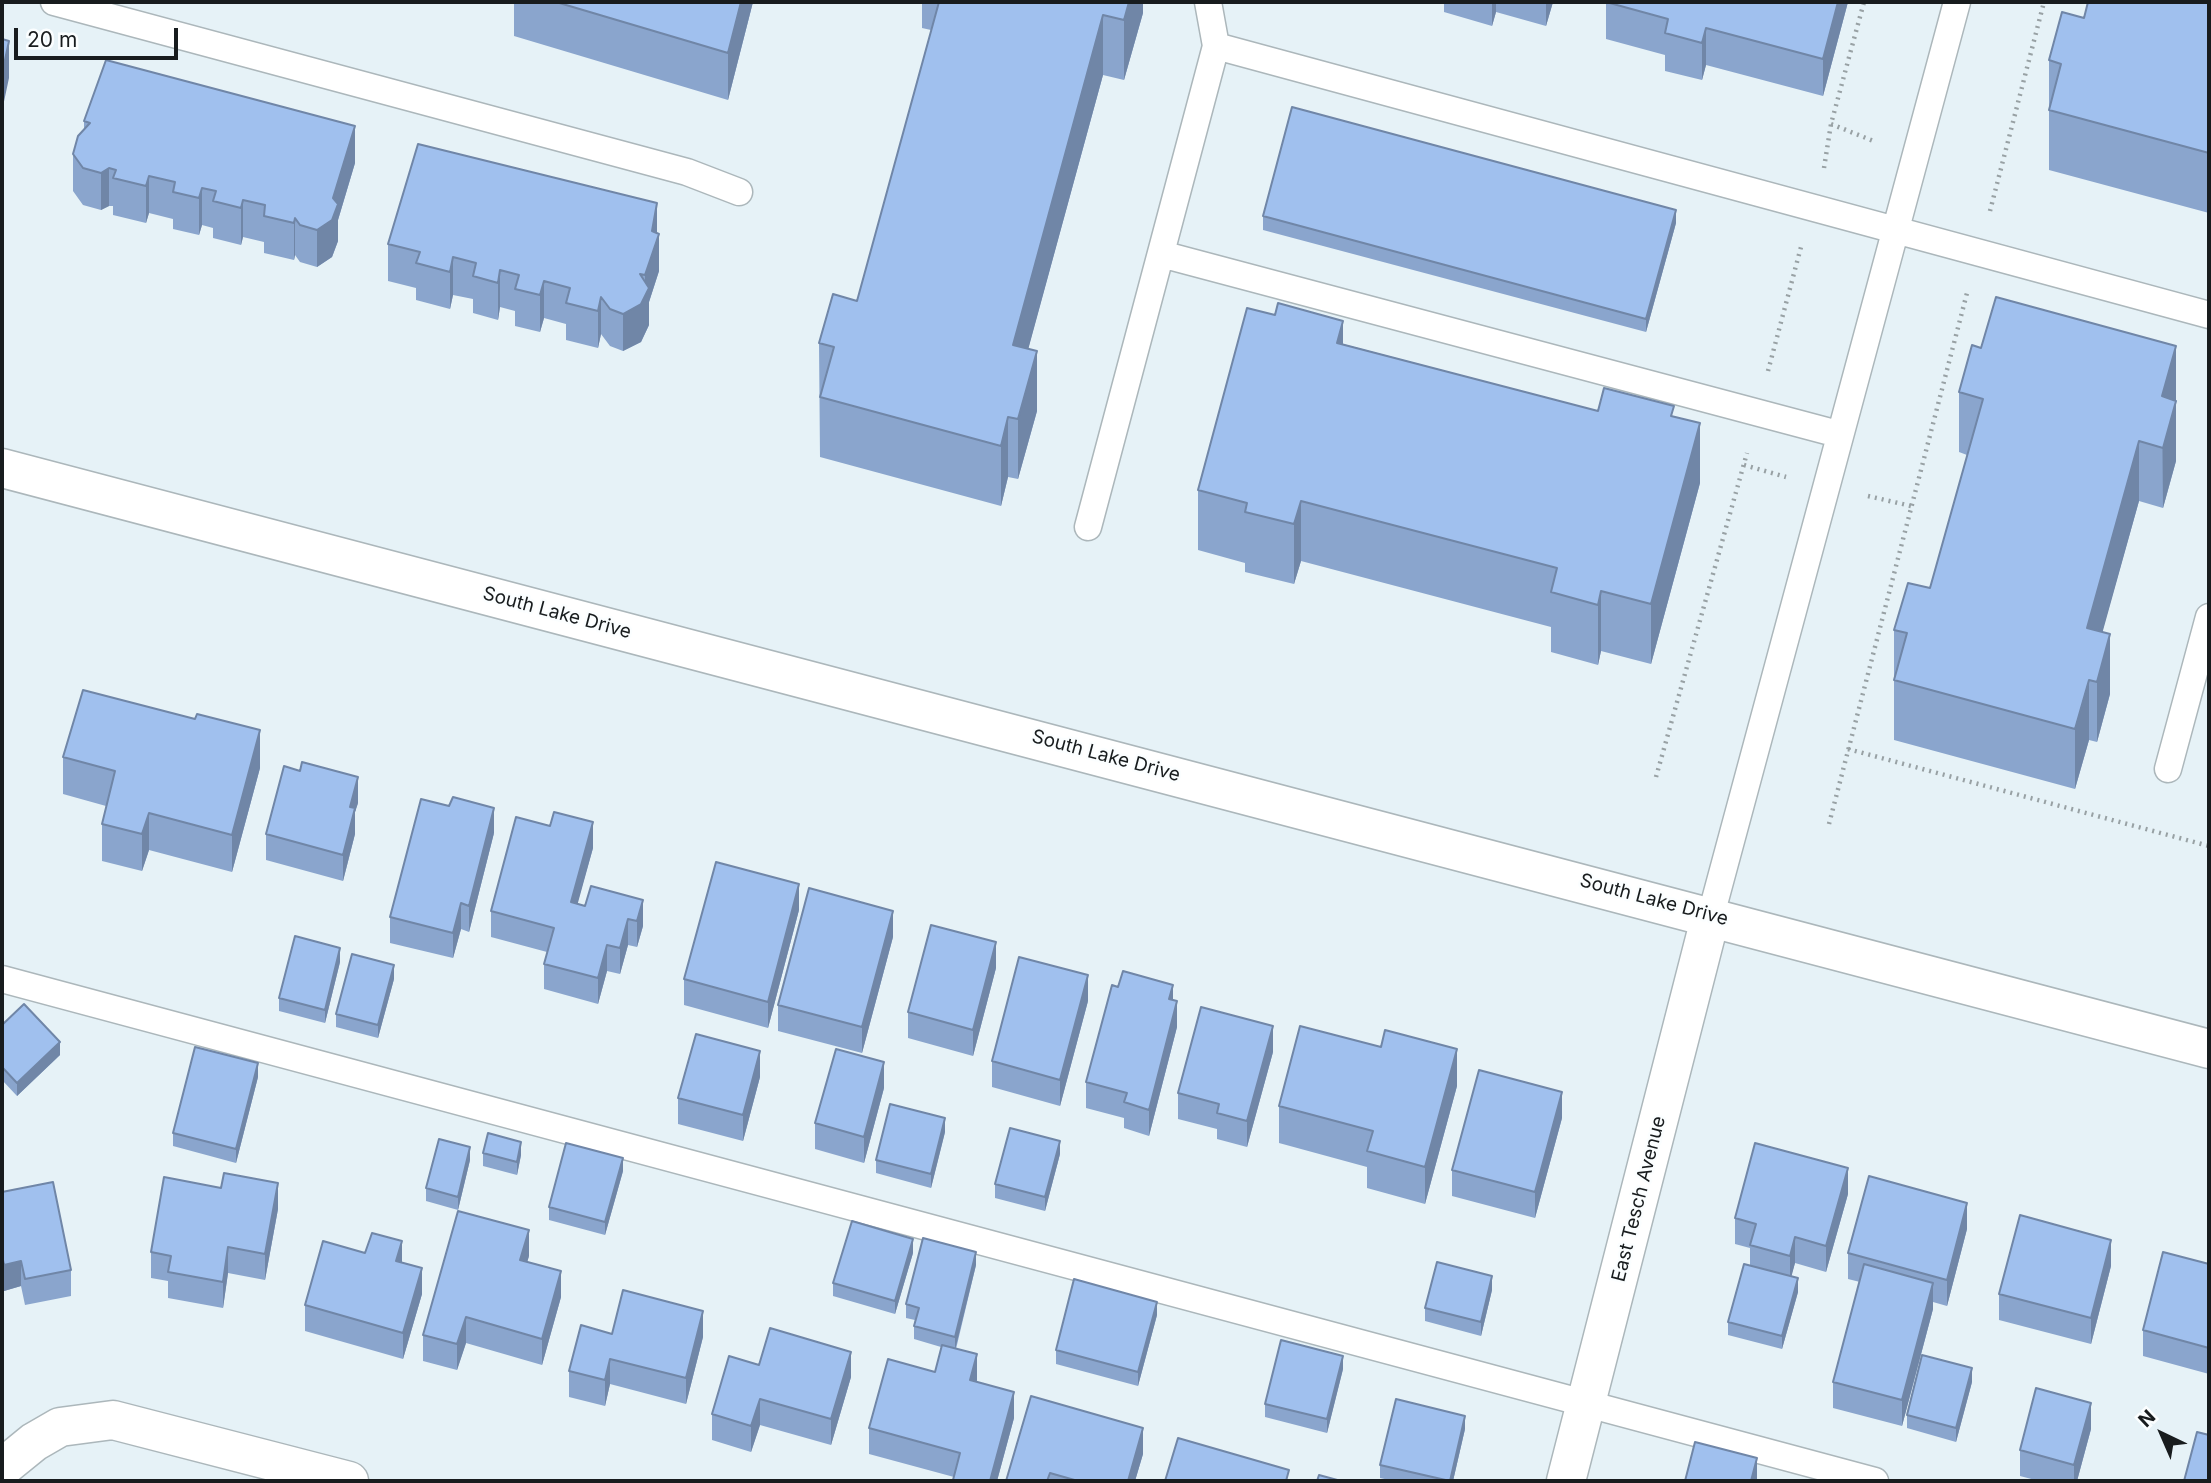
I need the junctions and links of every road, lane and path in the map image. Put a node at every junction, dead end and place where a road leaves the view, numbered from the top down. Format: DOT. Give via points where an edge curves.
graph roads {
  1 [pos="54,2"];
  2 [pos="1208,2"];
  3 [pos="1864,2"];
  4 [pos="1957,2"];
  5 [pos="2044,2"];
  6 [pos="1216,46"];
  7 [pos="1831,124"];
  8 [pos="1880,144"];
  9 [pos="1822,179"];
  10 [pos="739,192"];
  11 [pos="1989,212"];
  12 [pos="1894,230"];
  13 [pos="1804,238"];
  14 [pos="1161,254"];
  15 [pos="1970,282"];
  16 [pos="2209,315"];
  17 [pos="1764,385"];
  18 [pos="1838,435"];
  19 [pos="1749,445"];
  20 [pos="1743,465"];
  21 [pos="2,468"];
  22 [pos="1790,478"];
  23 [pos="1861,494"];
  24 [pos="1912,506"];
  25 [pos="1088,527"];
  26 [pos="2209,617"];
  27 [pos="1849,749"];
  28 [pos="2168,769"];
  29 [pos="1656,777"];
  30 [pos="1829,824"];
  31 [pos="2209,846"];
  32 [pos="1711,915"];
  33 [pos="2,979"];
  34 [pos="2209,1049"];
  35 [pos="1588,1404"];
  36 [pos="2,1468"];
  37 [pos="349,1481"];
  38 [pos="1566,1481"];
  39 [pos="1875,1481"];
  1 -- 10 [label="lane" via="674,169"];
  2 -- 6 [label="lane"];
  3 -- 7 [label="path"];
  4 -- 12 [label="lane"];
  5 -- 11 [label="path"];
  6 -- 12 [label="lane"];
  6 -- 14 [label="lane"];
  7 -- 8 [label="path"];
  7 -- 9 [label="path"];
  12 -- 16 [label="lane"];
  12 -- 18 [label="lane"];
  13 -- 17 [label="path"];
  14 -- 18 [label="lane"];
  14 -- 25 [label="lane"];
  15 -- 24 [label="path"];
  18 -- 32 [label="lane"];
  19 -- 20 [label="path"];
  20 -- 22 [label="path"];
  20 -- 29 [label="path"];
  21 -- 32 [label="main road, South Lake Drive"];
  23 -- 24 [label="path"];
  24 -- 27 [label="path"];
  26 -- 28 [label="lane"];
  27 -- 30 [label="path"];
  27 -- 31 [label="path"];
  32 -- 34 [label="main road, South Lake Drive"];
  32 -- 35 [label="main road, East Tesch Avenue"];
  33 -- 35 [label="lane"];
  35 -- 38 [label="main road, East Tesch Avenue"];
  35 -- 39 [label="lane"];
  36 -- 37 [label="main road" via="60,1427 113,1420"];
}
